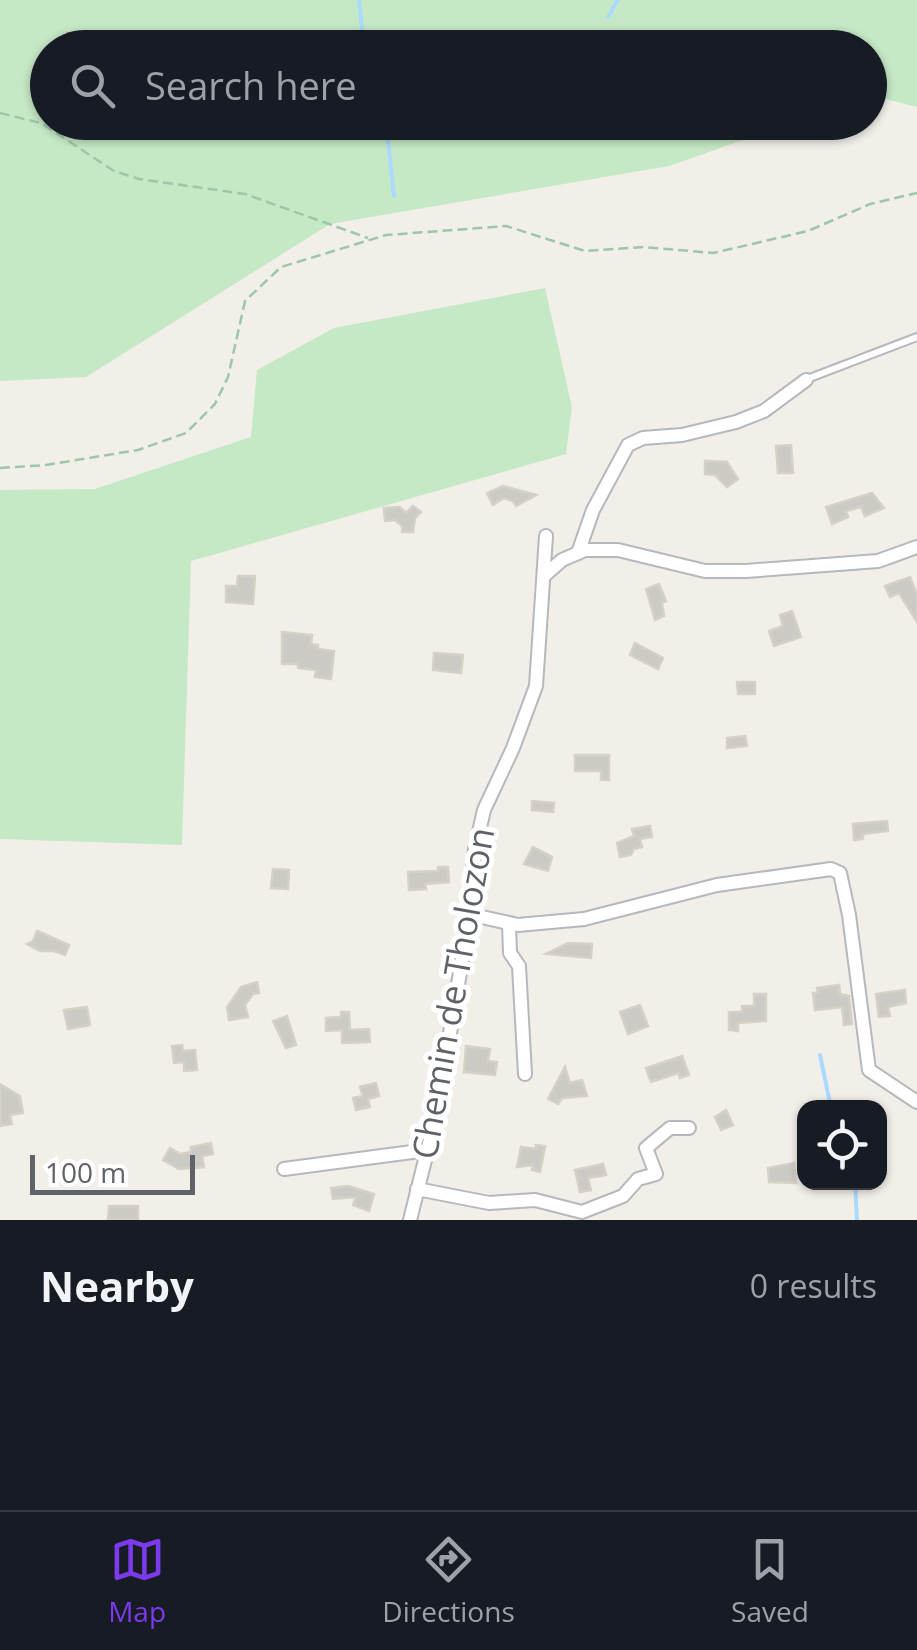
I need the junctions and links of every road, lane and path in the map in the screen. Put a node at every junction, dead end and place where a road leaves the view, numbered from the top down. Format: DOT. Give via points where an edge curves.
graph roads {
  1 [pos="0,113"];
  2 [pos="30,119"];
  3 [pos="68,140"];
  4 [pos="917,193"];
  5 [pos="371,240"];
  6 [pos="917,337"];
  7 [pos="806,380"];
  8 [pos="0,468"];
  9 [pos="546,536"];
  10 [pos="917,547"];
  11 [pos="578,553"];
  12 [pos="545,575"];
  13 [pos="468,914"];
  14 [pos="509,924"];
  15 [pos="525,1074"];
  16 [pos="917,1102"];
  17 [pos="689,1128"];
  18 [pos="427,1150"];
  19 [pos="284,1169"];
  20 [pos="418,1189"];
  21 [pos="410,1220"];
  1 -- 2 [label="path"];
  3 -- 5 [label="path" via="114,171 245,194"];
  4 -- 5 [label="path" via="870,204 808,231 713,253 584,250 506,226"];
  5 -- 8 [label="path" via="281,267 245,301 228,377 215,404 186,433 138,450"];
  6 -- 7 [label="lane"];
  7 -- 11 [label="street" via="736,422 628,445"];
  9 -- 12 [label="street, Chemin de Tholozon"];
  10 -- 11 [label="street" via="878,561 746,571 705,571 618,550"];
  11 -- 12 [label="street"];
  12 -- 13 [label="street, Chemin de Tholozon" via="536,686 484,810"];
  13 -- 14 [label="street"];
  13 -- 18 [label="street, Chemin de Tholozon"];
  14 -- 15 [label="street" via="510,953 519,966"];
  14 -- 16 [label="street" via="584,919 717,885 831,869 840,873 848,915 869,1070"];
  17 -- 20 [label="street" via="670,1128 646,1148 656,1174 582,1212 536,1200 489,1203"];
  18 -- 19 [label="street"];
  18 -- 20 [label="street, Chemin de Tholozon"];
  20 -- 21 [label="street, Chemin de Tholozon"];
}
